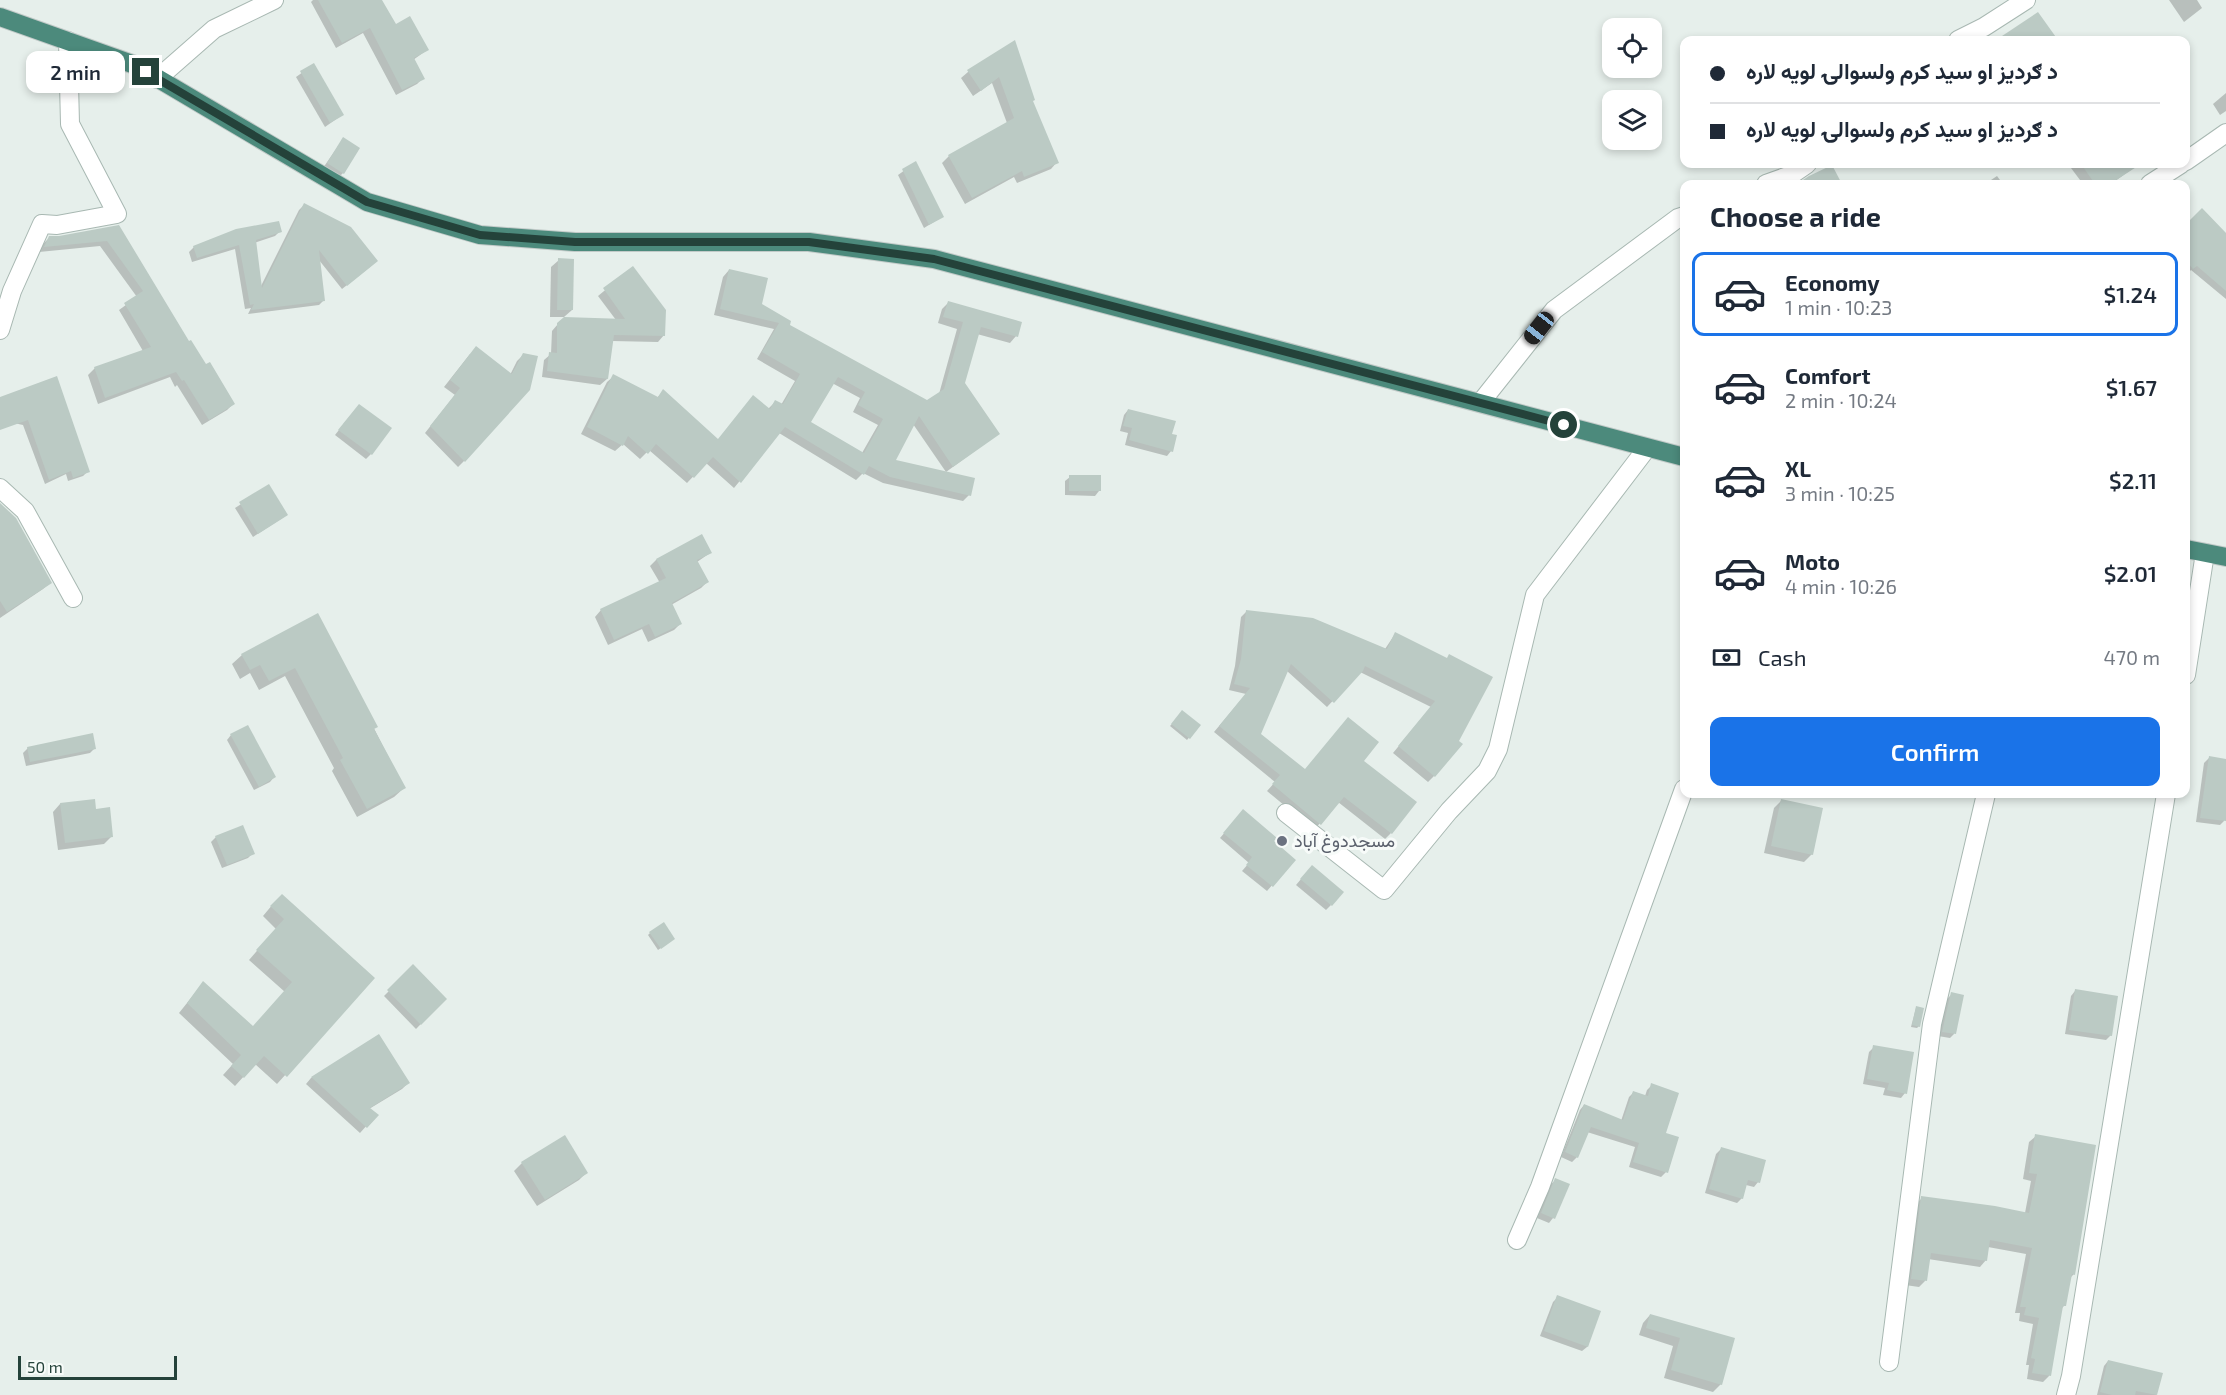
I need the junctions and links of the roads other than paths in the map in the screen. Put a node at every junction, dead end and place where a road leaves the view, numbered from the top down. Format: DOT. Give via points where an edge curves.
graph roads {
  1 [pos="274,0"];
  2 [pos="2026,0"];
  3 [pos="0,17"];
  4 [pos="1966,36"];
  5 [pos="68,41"];
  6 [pos="158,79"];
  7 [pos="2226,133"];
  8 [pos="2190,158"];
  9 [pos="1801,168"];
  10 [pos="2175,168"];
  11 [pos="1777,180"];
  12 [pos="2156,180"];
  13 [pos="1680,217"];
  14 [pos="0,330"];
  15 [pos="1481,402"];
  16 [pos="1647,448"];
  17 [pos="1680,456"];
  18 [pos="0,488"];
  19 [pos="2190,550"];
  20 [pos="2205,553"];
  21 [pos="2226,557"];
  22 [pos="73,598"];
  23 [pos="2190,649"];
  24 [pos="1681,798"];
  25 [pos="1985,798"];
  26 [pos="2165,798"];
  27 [pos="1286,813"];
  28 [pos="1516,1240"];
  29 [pos="1889,1362"];
  30 [pos="2066,1395"];
  1 -- 6 [label="street" via="214,29"];
  2 -- 4 [label="street"];
  3 -- 5 [label="highway"];
  5 -- 6 [label="highway" via="135,65"];
  5 -- 14 [label="street" via="70,124 117,214 42,224 12,291"];
  6 -- 15 [label="highway" via="367,202 480,235 575,242 809,242 934,259"];
  7 -- 8 [label="street"];
  9 -- 11 [label="street"];
  10 -- 12 [label="street"];
  13 -- 15 [label="street" via="1554,310"];
  15 -- 16 [label="highway"];
  16 -- 17 [label="highway"];
  16 -- 27 [label="street" via="1535,595 1498,749 1487,771 1384,890"];
  18 -- 22 [label="street" via="25,511"];
  19 -- 20 [label="highway"];
  20 -- 21 [label="highway"];
  20 -- 23 [label="street"];
  24 -- 28 [label="street" via="1540,1187"];
  25 -- 29 [label="street" via="1932,1024"];
  26 -- 30 [label="street"];
}
